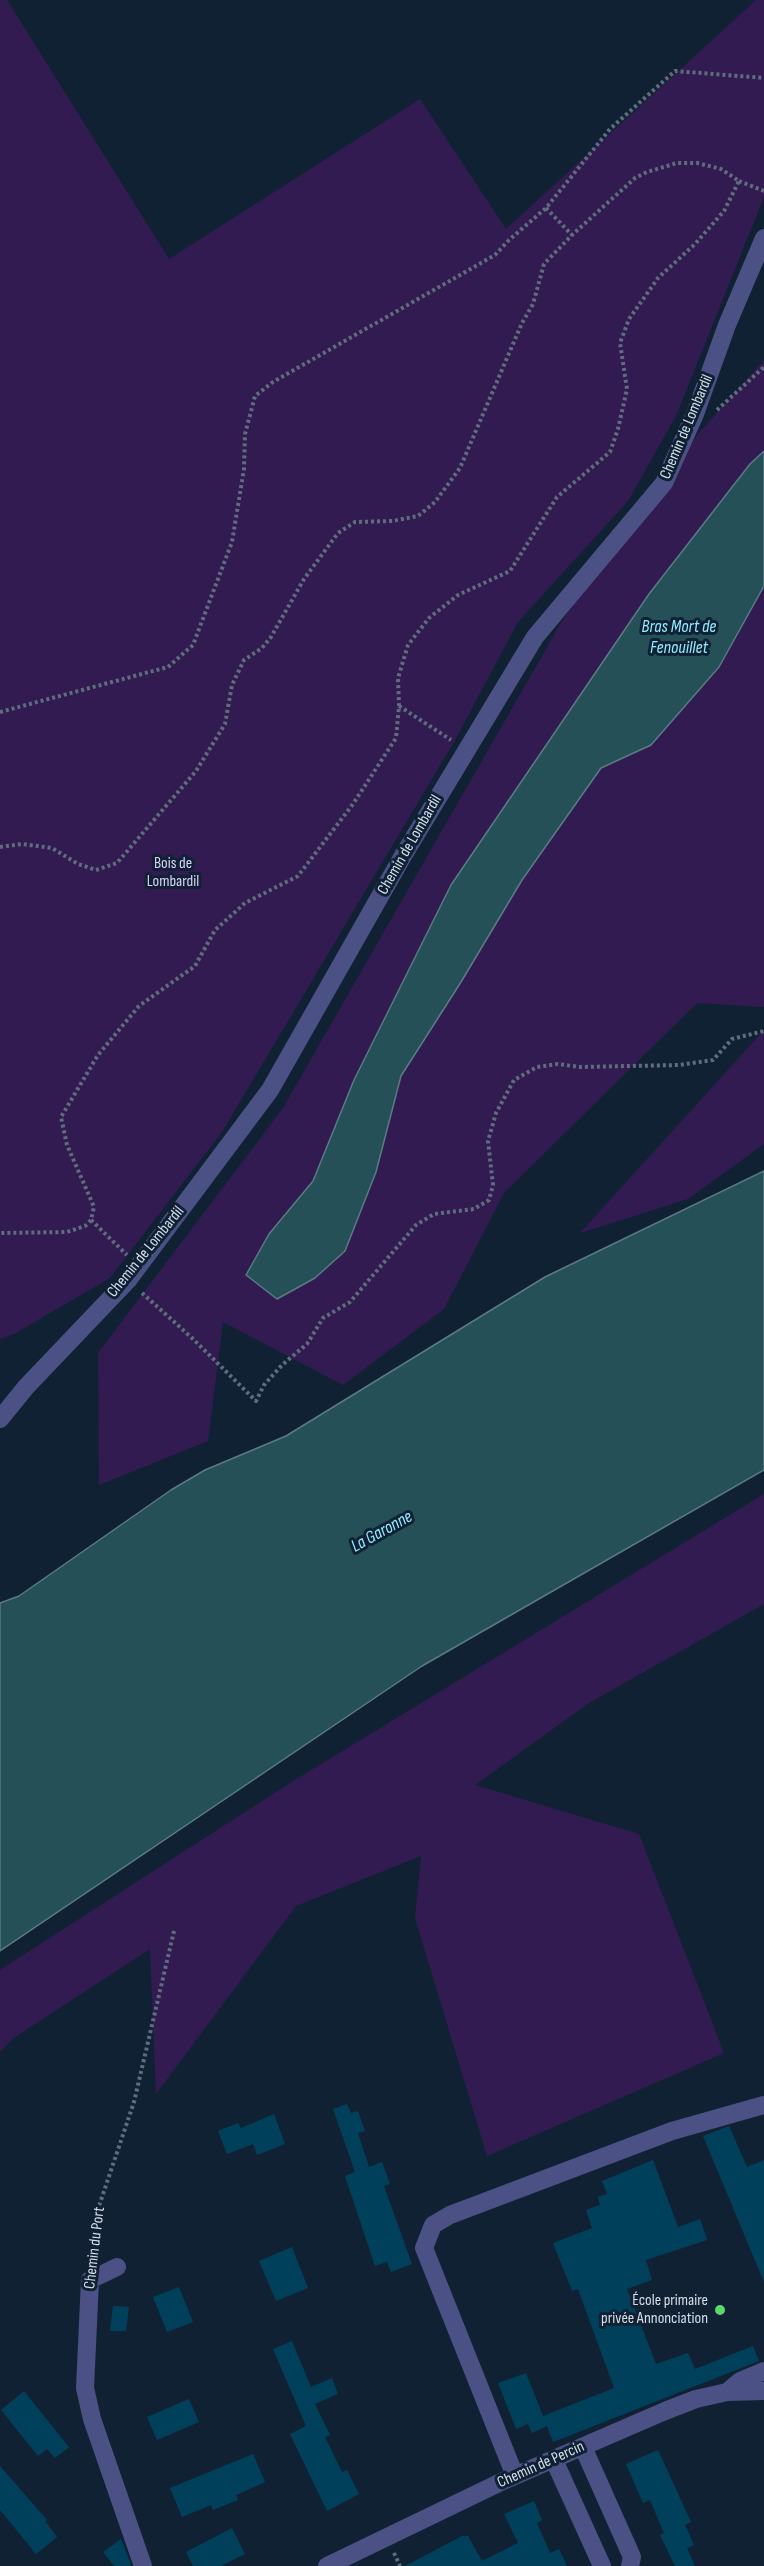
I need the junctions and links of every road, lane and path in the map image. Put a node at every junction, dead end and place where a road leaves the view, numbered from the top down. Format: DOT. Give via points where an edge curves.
graph roads {
  1 [pos="764,78"];
  2 [pos="739,180"];
  3 [pos="764,191"];
  4 [pos="546,208"];
  5 [pos="572,235"];
  6 [pos="764,238"];
  7 [pos="764,367"];
  8 [pos="695,414"];
  9 [pos="399,706"];
  10 [pos="0,712"];
  11 [pos="466,749"];
  12 [pos="0,847"];
  13 [pos="764,1031"];
  14 [pos="92,1220"];
  15 [pos="0,1233"];
  16 [pos="133,1273"];
  17 [pos="0,1419"];
  18 [pos="174,1931"];
  19 [pos="764,2105"];
  20 [pos="117,2267"];
  21 [pos="90,2280"];
  22 [pos="764,2371"];
  23 [pos="764,2391"];
  24 [pos="727,2392"];
  25 [pos="583,2447"];
  26 [pos="554,2460"];
  27 [pos="515,2476"];
  28 [pos="338,2564"];
  29 [pos="143,2566"];
  30 [pos="602,2566"];
  31 [pos="630,2566"];
  1 -- 4 [label="path" via="675,71 610,129"];
  2 -- 3 [label="path"];
  2 -- 5 [label="path" via="697,163 677,163 647,172 635,178"];
  2 -- 9 [label="path" via="724,211 658,278 629,319 620,344 627,389 610,452 557,497 510,571 458,596 429,618 408,645 398,678"];
  4 -- 5 [label="path"];
  4 -- 10 [label="path" via="495,255 255,396 245,434 244,469 232,542 194,645 168,667"];
  5 -- 12 [label="path" via="544,264 533,304 460,468 435,502 418,516 355,522 338,533 304,579 271,638 244,660 232,685 225,724 196,771 137,843 117,863 96,870 52,848 22,844"];
  6 -- 8 [label="street, Chemin de Lombardil"];
  7 -- 8 [label="path" via="730,401 707,417"];
  8 -- 11 [label="street, Chemin de Lombardil" via="664,483 535,637"];
  9 -- 11 [label="path"];
  9 -- 14 [label="path" via="396,738 353,804 298,876 244,903 215,930 195,966 139,1006 98,1054 61,1117 94,1208"];
  11 -- 16 [label="street, Chemin de Lombardil" via="270,1090"];
  13 -- 16 [label="path" via="732,1039 713,1060 679,1065 558,1064 537,1067 514,1080 496,1113 488,1141 493,1185 489,1200 474,1209 434,1214 416,1226 350,1302 323,1318 307,1344 264,1385 256,1401"];
  14 -- 15 [label="path" via="67,1232"];
  14 -- 16 [label="path"];
  16 -- 17 [label="street, Chemin de Lombardil"];
  18 -- 21 [label="path, Chemin du Port" via="134,2102 98,2209"];
  19 -- 27 [label="street" via="672,2131 433,2224 424,2248"];
  20 -- 21 [label="street"];
  21 -- 29 [label="street, Chemin du Port" via="85,2388"];
  22 -- 24 [label="street" via="740,2380"];
  23 -- 24 [label="street, Chemin de Percin"];
  24 -- 25 [label="street, Chemin de Percin" via="696,2399"];
  25 -- 26 [label="street, Chemin de Percin"];
  25 -- 31 [label="street" via="632,2557"];
  26 -- 27 [label="street, Chemin de Percin"];
  26 -- 30 [label="street"];
  27 -- 28 [label="street, Chemin de Percin"];
}
